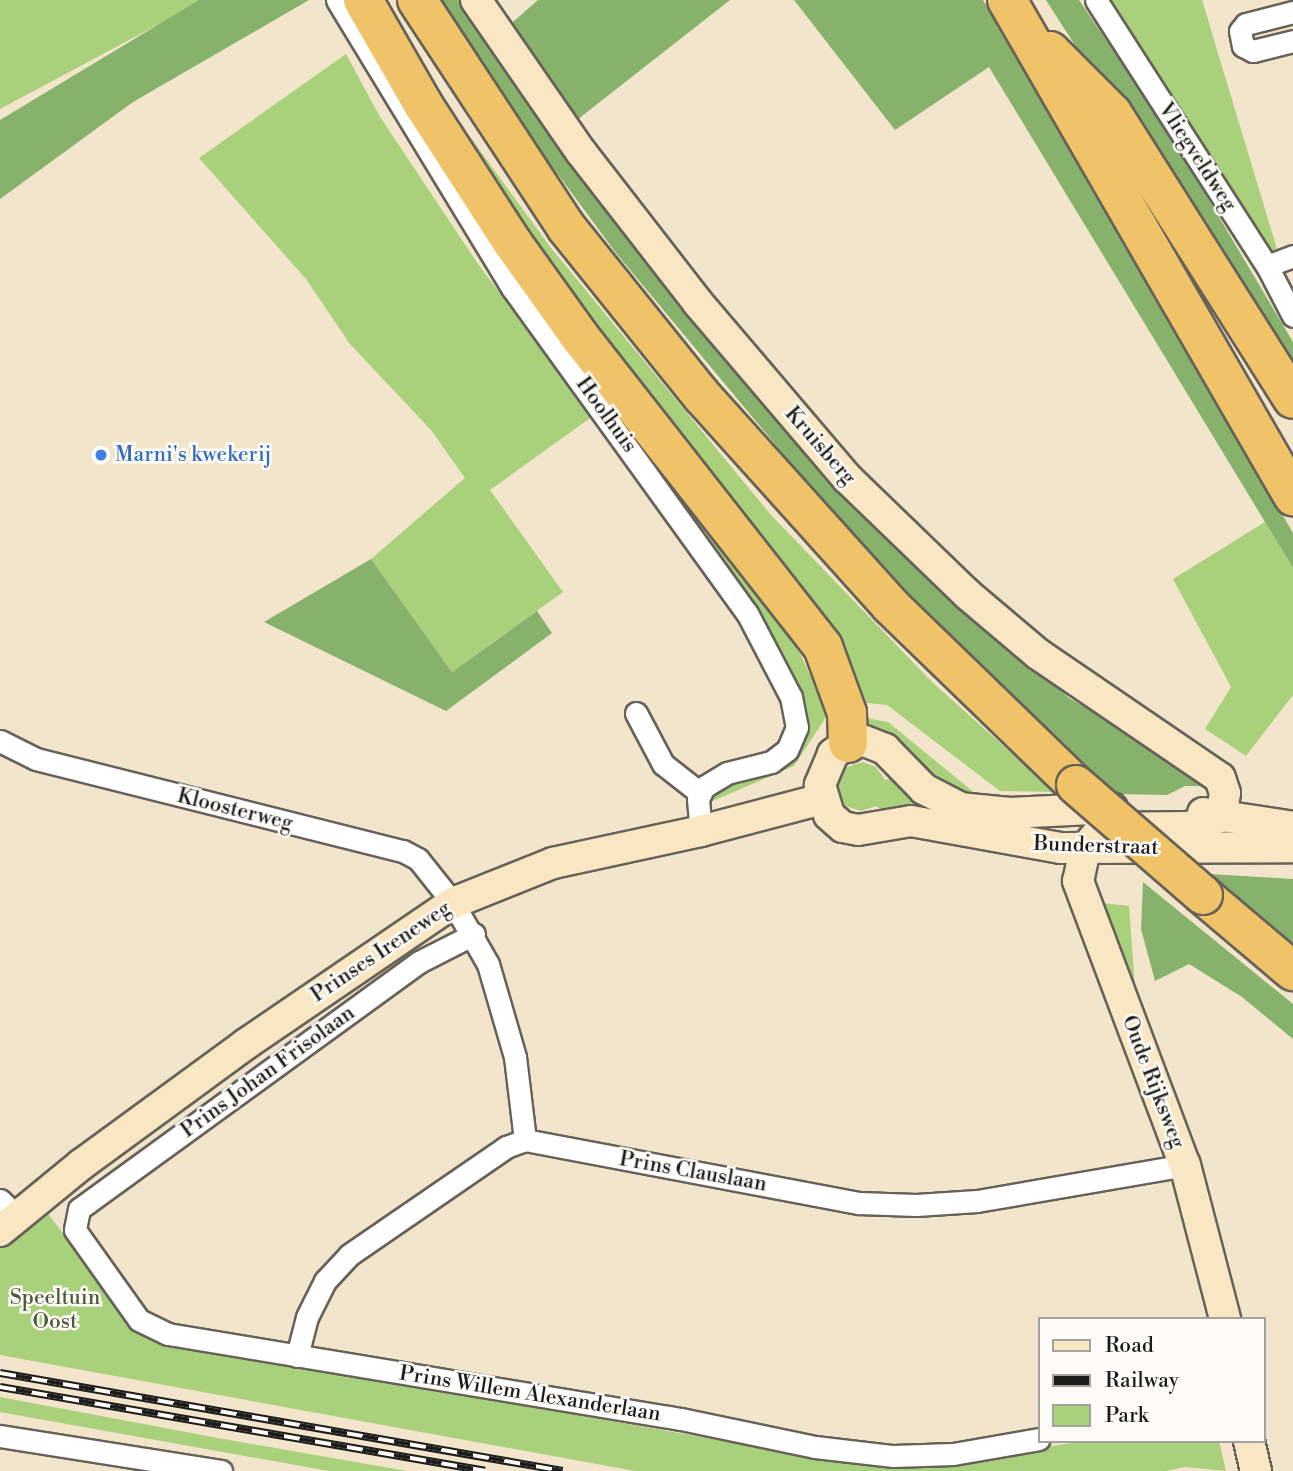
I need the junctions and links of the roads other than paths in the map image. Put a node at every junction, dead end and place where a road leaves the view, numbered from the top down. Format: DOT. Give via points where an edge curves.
graph roads {
  1 [pos="337,0"];
  2 [pos="363,0"];
  3 [pos="417,0"];
  4 [pos="476,0"];
  5 [pos="1096,0"];
  6 [pos="1014,12"];
  7 [pos="1293,12"];
  8 [pos="1293,41"];
  9 [pos="1293,256"];
  10 [pos="1267,266"];
  11 [pos="1293,316"];
  12 [pos="1293,399"];
  13 [pos="1293,496"];
  14 [pos="636,713"];
  15 [pos="0,741"];
  16 [pos="848,743"];
  17 [pos="700,793"];
  18 [pos="822,799"];
  19 [pos="1221,817"];
  20 [pos="1293,827"];
  21 [pos="701,831"];
  22 [pos="1293,847"];
  23 [pos="1085,849"];
  24 [pos="453,902"];
  25 [pos="474,934"];
  26 [pos="1293,971"];
  27 [pos="525,1140"];
  28 [pos="1185,1165"];
  29 [pos="6,1216"];
  30 [pos="74,1223"];
  31 [pos="1223,1317"];
  32 [pos="297,1356"];
  33 [pos="0,1436"];
  34 [pos="1038,1439"];
  35 [pos="1249,1443"];
  36 [pos="221,1471"];
  37 [pos="1256,1471"];
  1 -- 17 [label="street, Hoolhuis" via="513,289 747,613 791,697 797,727 787,750 771,762 719,776"];
  2 -- 16 [label="highway" via="424,106 520,252 823,647 847,713"];
  3 -- 26 [label="highway, bridge" via="566,227 702,396 890,605 1076,785"];
  4 -- 19 [label="main road, Kruisberg" via="589,163 698,303 848,480 967,594 1038,654 1214,770 1225,793"];
  5 -- 10 [label="street, Vliegveldweg"];
  6 -- 12 [label="highway" via="1112,113"];
  6 -- 13 [label="highway"];
  7 -- 8 [label="street" via="1246,24 1240,31 1243,46 1253,51"];
  9 -- 10 [label="street"];
  10 -- 11 [label="street, Vliegveldweg"];
  14 -- 17 [label="street" via="663,764"];
  15 -- 24 [label="street, Kloosterweg" via="50,763 403,851 429,870"];
  16 -- 18 [label="main road" via="824,768"];
  16 -- 19 [label="main road, Bunderstraat" via="864,741 885,748 917,784 948,804 981,811 1157,808"];
  17 -- 21 [label="street"];
  18 -- 21 [label="main road, Prinses Ireneweg"];
  18 -- 23 [label="main road, Bunderstraat" via="834,819 849,829 902,821"];
  19 -- 20 [label="main road, Bunderstraat"];
  19 -- 23 [label="main road" via="1189,827 1105,826"];
  21 -- 24 [label="main road, Prinses Ireneweg" via="553,863"];
  22 -- 23 [label="main road, Bunderstraat"];
  23 -- 28 [label="main road, Oude Rijksweg" via="1079,867 1081,892"];
  24 -- 25 [label="street, Kloosterweg"];
  24 -- 29 [label="main road, Prinses Ireneweg"];
  25 -- 27 [label="street, Kloosterweg" via="488,964 515,1057"];
  25 -- 30 [label="street, Prins Johan Frisolaan" via="419,962 79,1209"];
  27 -- 28 [label="street, Prins Clauslaan" via="859,1203 977,1201"];
  27 -- 32 [label="street" via="506,1147 349,1255 325,1281 307,1317"];
  28 -- 31 [label="main road, Oude Rijksweg"];
  30 -- 32 [label="street, Prins Willem Alexanderlaan" via="133,1312 149,1327"];
  32 -- 34 [label="street, Prins Willem Alexanderlaan" via="815,1447 893,1456 953,1454"];
  33 -- 36 [label="street"];
  35 -- 37 [label="main road"];
}
